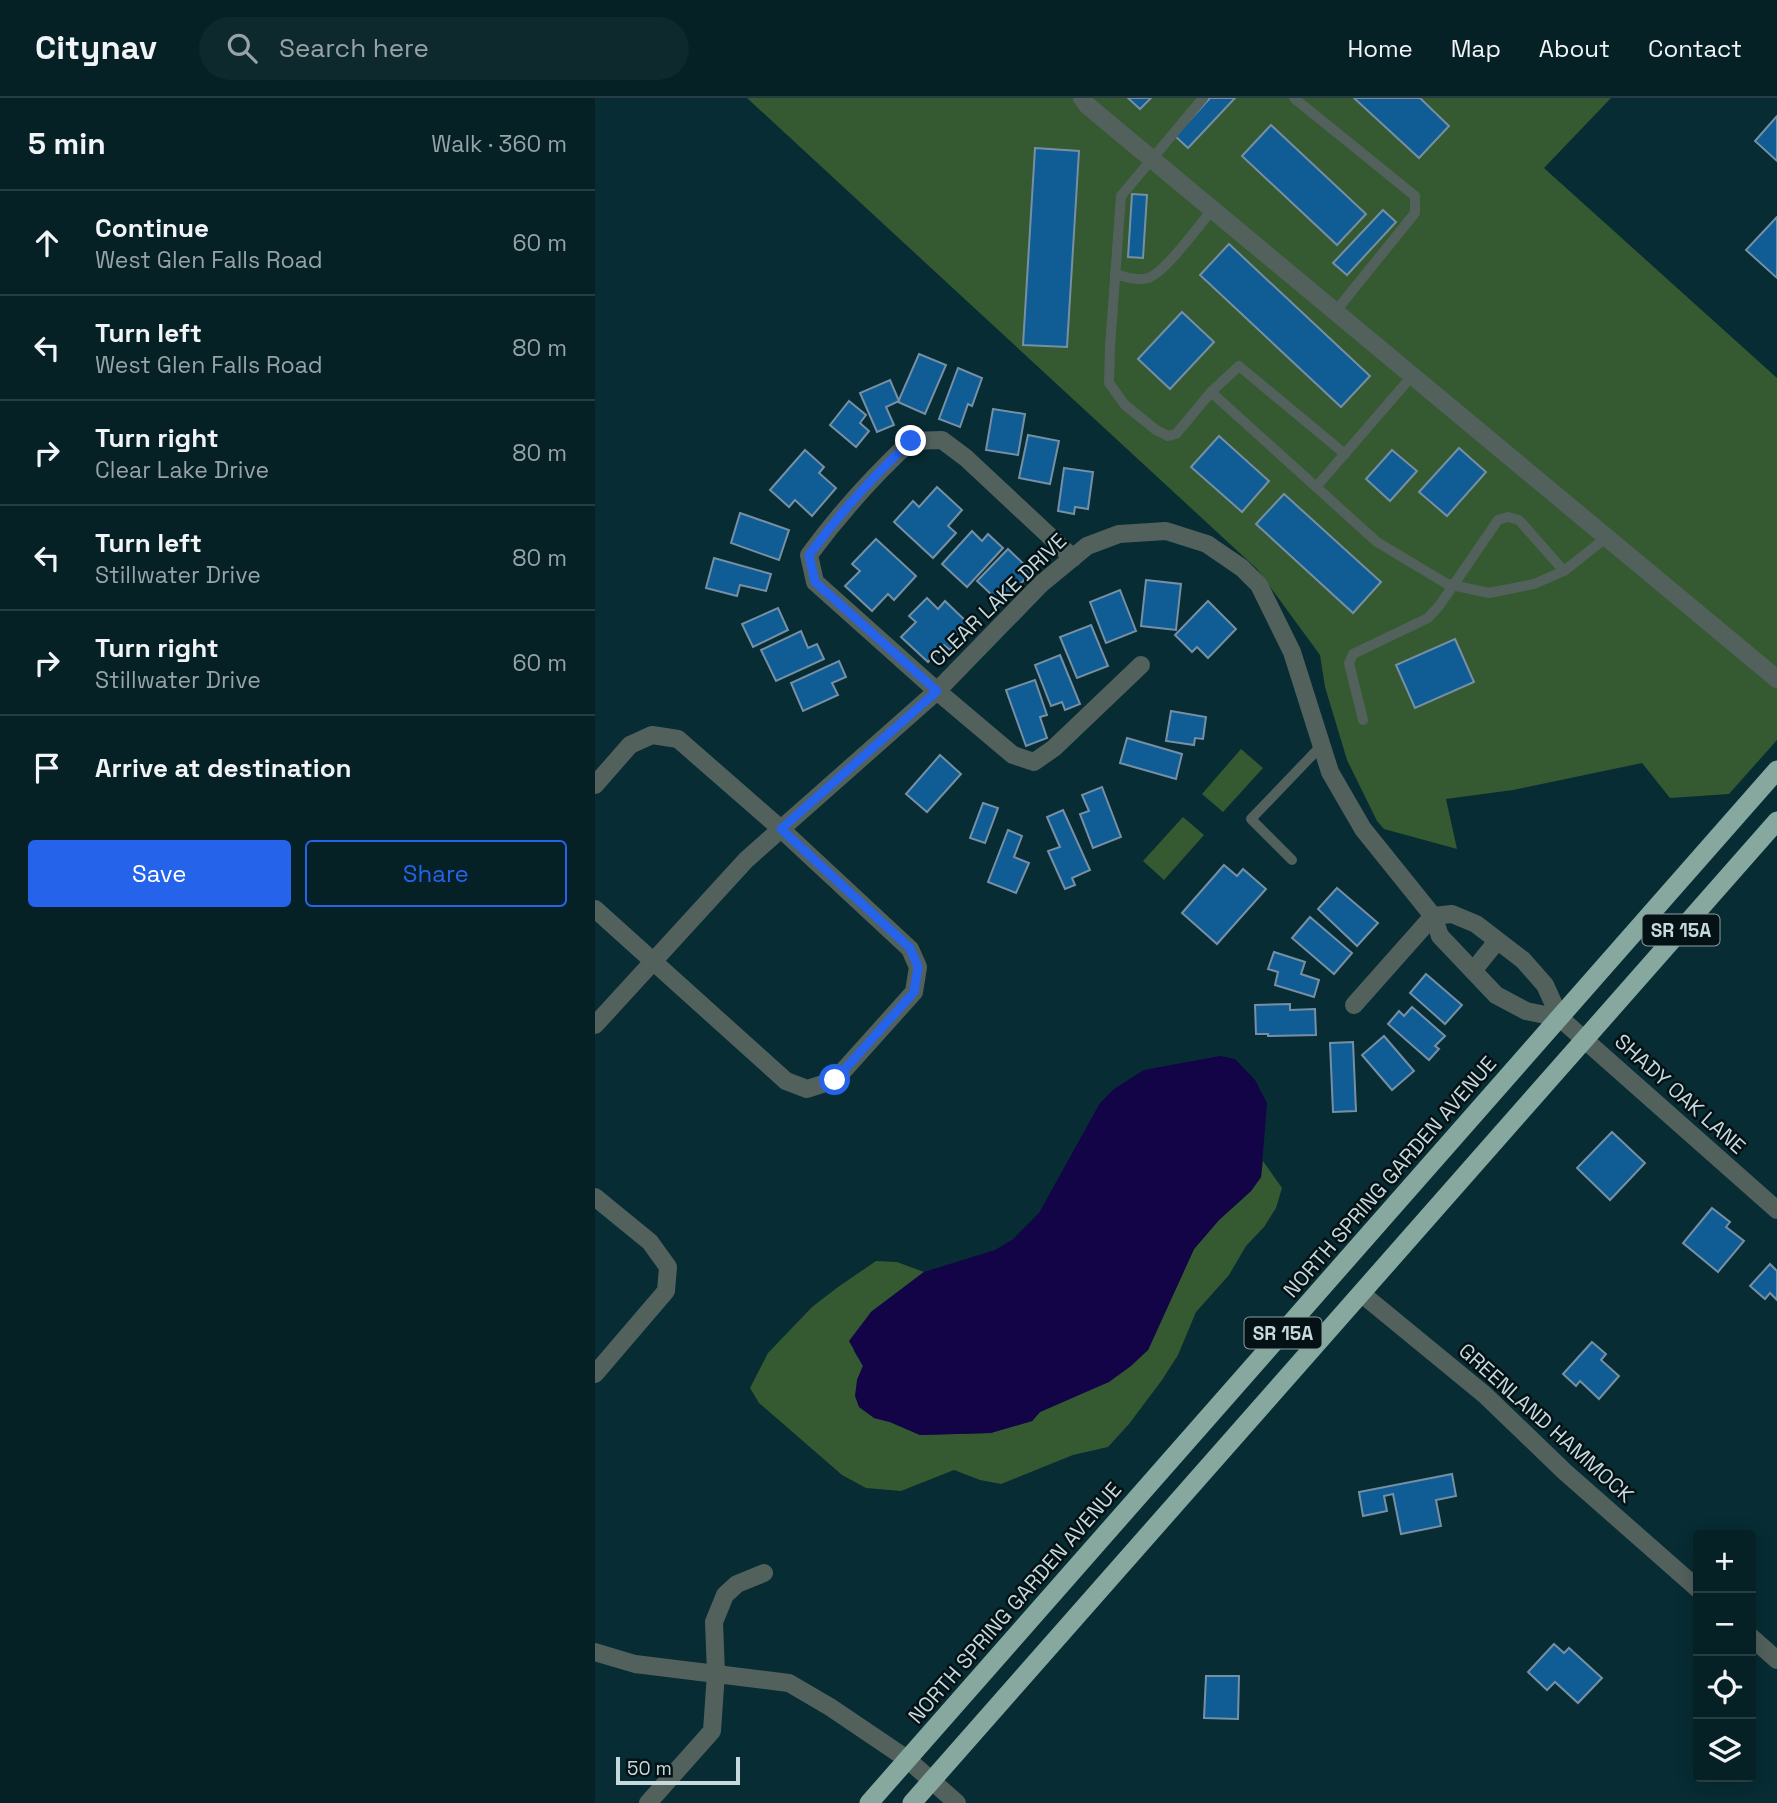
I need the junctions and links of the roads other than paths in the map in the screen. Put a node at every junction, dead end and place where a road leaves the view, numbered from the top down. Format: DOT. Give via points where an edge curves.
graph roads {
  1 [pos="1082,98"];
  2 [pos="1203,98"];
  3 [pos="1294,98"];
  4 [pos="1151,159"];
  5 [pos="1212,210"];
  6 [pos="1115,274"];
  7 [pos="1335,312"];
  8 [pos="1412,376"];
  9 [pos="1211,392"];
  10 [pos="1345,454"];
  11 [pos="1316,487"];
  12 [pos="1607,537"];
  13 [pos="1073,558"];
  14 [pos="1563,571"];
  15 [pos="1453,586"];
  16 [pos="1141,665"];
  17 [pos="1777,679"];
  18 [pos="937,691"];
  19 [pos="1363,720"];
  20 [pos="1321,746"];
  21 [pos="1777,770"];
  22 [pos="595,785"];
  23 [pos="1777,821"];
  24 [pos="781,829"];
  25 [pos="1292,860"];
  26 [pos="595,909"];
  27 [pos="1433,916"];
  28 [pos="1497,940"];
  29 [pos="653,960"];
  30 [pos="1473,971"];
  31 [pos="1354,1006"];
  32 [pos="1560,1018"];
  33 [pos="595,1025"];
  34 [pos="1585,1040"];
  35 [pos="595,1197"];
  36 [pos="1777,1210"];
  37 [pos="1361,1294"];
  38 [pos="595,1374"];
  39 [pos="764,1573"];
  40 [pos="1693,1585"];
  41 [pos="1756,1641"];
  42 [pos="595,1652"];
  43 [pos="1777,1660"];
  44 [pos="716,1673"];
  45 [pos="907,1759"];
  46 [pos="932,1781"];
  47 [pos="648,1803"];
  48 [pos="869,1803"];
  49 [pos="912,1803"];
  50 [pos="957,1803"];
  1 -- 4 [label="street"];
  2 -- 4 [label="lane"];
  3 -- 7 [label="lane" via="1415,196 1415,213"];
  4 -- 5 [label="street"];
  4 -- 6 [label="lane" via="1121,196"];
  5 -- 6 [label="lane" via="1160,272 1136,279"];
  5 -- 7 [label="street"];
  6 -- 9 [label="lane" via="1109,383 1125,405 1168,436 1175,434"];
  7 -- 8 [label="street"];
  8 -- 10 [label="lane"];
  8 -- 12 [label="street"];
  9 -- 10 [label="lane" via="1239,366"];
  9 -- 11 [label="lane"];
  10 -- 11 [label="lane"];
  11 -- 15 [label="lane" via="1377,542"];
  12 -- 14 [label="lane"];
  12 -- 17 [label="street"];
  13 -- 18 [label="street, CLEAR LAKE DRIVE" via="1041,584"];
  13 -- 18 [label="street" via="942,440 911,441 876,473 809,555 815,582"];
  13 -- 20 [label="street, CLEAR LAKE DRIVE" via="1087,546 1119,534 1166,531 1207,544 1242,568 1259,585 1292,652"];
  14 -- 15 [label="lane" via="1534,584 1489,593"];
  14 -- 15 [label="lane" via="1519,520 1508,517 1498,520"];
  15 -- 19 [label="lane" via="1428,618 1353,654 1349,663"];
  16 -- 18 [label="street" via="1034,762 1013,755"];
  18 -- 24 [label="street, CLEAR LAKE DRIVE"];
  20 -- 25 [label="lane" via="1251,819"];
  20 -- 27 [label="street, CLEAR LAKE DRIVE" via="1330,772 1363,829"];
  21 -- 32 [label="highway, NORTH SPRING GARDEN AVENUE / SR 15A"];
  22 -- 24 [label="street" via="630,745 652,735 678,739"];
  23 -- 34 [label="highway, SR 15A"];
  24 -- 29 [label="street, CLEAR LAKE DRIVE"];
  24 -- 29 [label="street" via="910,948 918,967 914,992 835,1080 807,1089 786,1081"];
  26 -- 29 [label="street"];
  27 -- 28 [label="street" via="1452,914"];
  27 -- 30 [label="street, CLEAR LAKE DRIVE" via="1440,936"];
  27 -- 31 [label="street"];
  28 -- 30 [label="street"];
  28 -- 32 [label="street" via="1545,985"];
  29 -- 33 [label="street, CLEAR LAKE DRIVE"];
  30 -- 32 [label="street, CLEAR LAKE DRIVE" via="1496,995 1525,1011"];
  32 -- 34 [label="street"];
  32 -- 45 [label="highway, NORTH SPRING GARDEN AVENUE / SR 15A"];
  34 -- 36 [label="street, SHADY OAK LANE"];
  34 -- 37 [label="highway, SR 15A"];
  35 -- 38 [label="street" via="650,1242 668,1267 666,1290"];
  37 -- 40 [label="street, GREENLAND HAMMOCK" via="1485,1395"];
  37 -- 46 [label="highway, SR 15A"];
  39 -- 44 [label="street" via="737,1584 725,1595 714,1622"];
  41 -- 43 [label="street"];
  42 -- 44 [label="street" via="635,1664"];
  44 -- 45 [label="street" via="789,1684"];
  44 -- 47 [label="street" via="712,1731"];
  45 -- 46 [label="street"];
  45 -- 48 [label="highway, NORTH SPRING GARDEN AVENUE / SR 15A"];
  46 -- 49 [label="highway, SR 15A"];
  46 -- 50 [label="street"];
}
